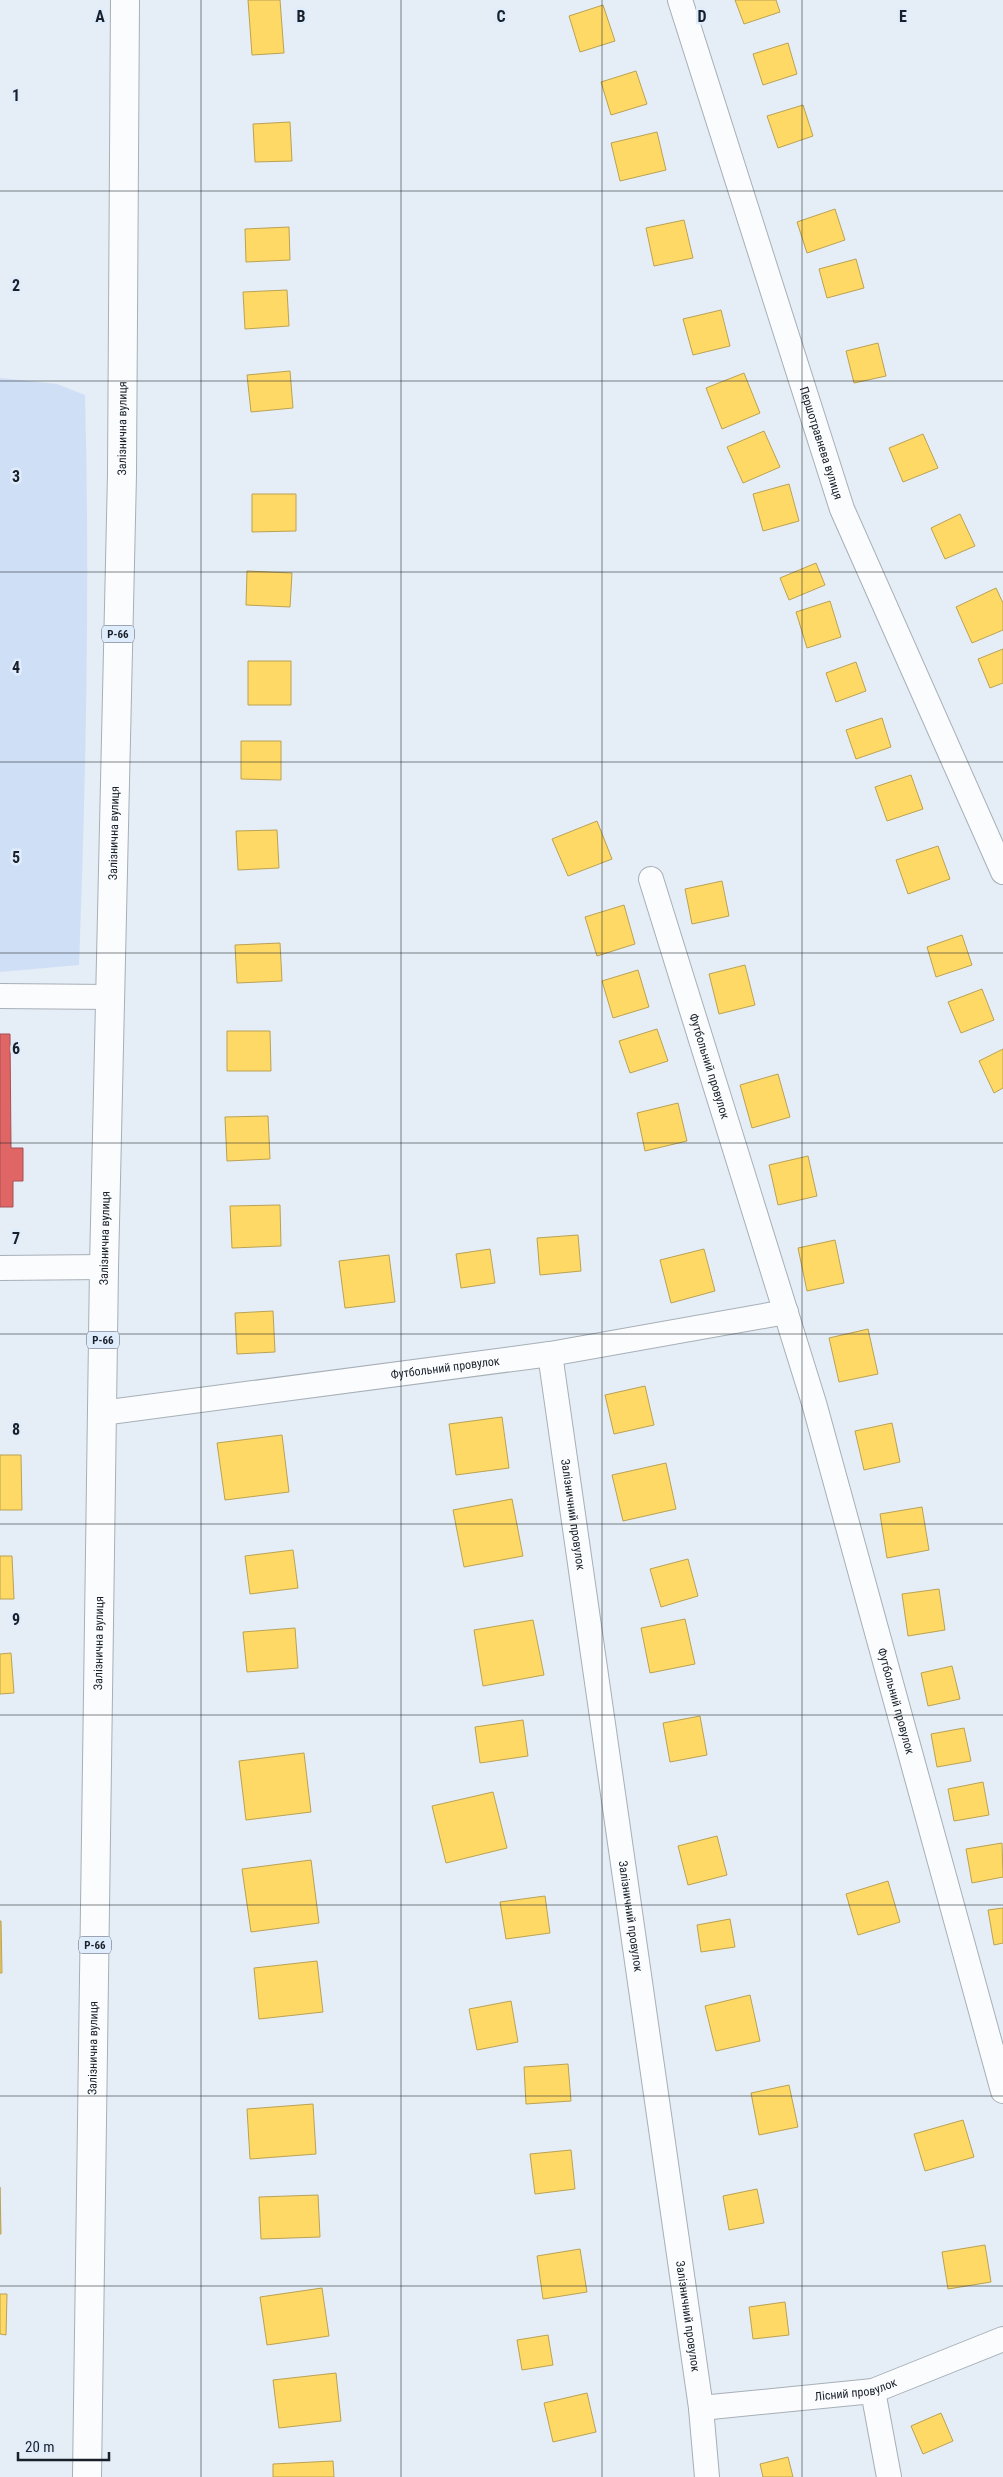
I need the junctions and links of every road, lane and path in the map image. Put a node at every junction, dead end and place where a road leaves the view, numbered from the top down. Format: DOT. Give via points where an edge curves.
graph roads {
  1 [pos="125,0"];
  2 [pos="680,0"];
  3 [pos="1003,872"];
  4 [pos="651,879"];
  5 [pos="0,996"];
  6 [pos="110,997"];
  7 [pos="104,1267"];
  8 [pos="0,1268"];
  9 [pos="786,1312"];
  10 [pos="550,1354"];
  11 [pos="102,1413"];
  12 [pos="1003,2091"];
  13 [pos="1003,2339"];
  14 [pos="873,2391"];
  15 [pos="701,2408"];
  16 [pos="87,2477"];
  17 [pos="708,2477"];
  18 [pos="889,2477"];
  1 -- 6 [label="main road, Залізнична вулиця / Р-66" via="122,474"];
  2 -- 3 [label="street, Першотравнева вулиця" via="842,509"];
  4 -- 9 [label="street, Футбольний провулок"];
  5 -- 6 [label="street"];
  6 -- 7 [label="main road, Залізнична вулиця / Р-66"];
  7 -- 8 [label="street"];
  7 -- 11 [label="main road, Залізнична вулиця / Р-66"];
  9 -- 10 [label="street, Футбольний провулок"];
  9 -- 12 [label="street, Футбольний провулок" via="814,1403"];
  10 -- 11 [label="street, Футбольний провулок"];
  10 -- 15 [label="street, Залізничний провулок"];
  11 -- 16 [label="main road, Залізнична вулиця / Р-66"];
  13 -- 14 [label="street, Лісний провулок"];
  14 -- 15 [label="street, Лісний провулок"];
  14 -- 18 [label="street"];
  15 -- 17 [label="street, Залізничний провулок"];
}
